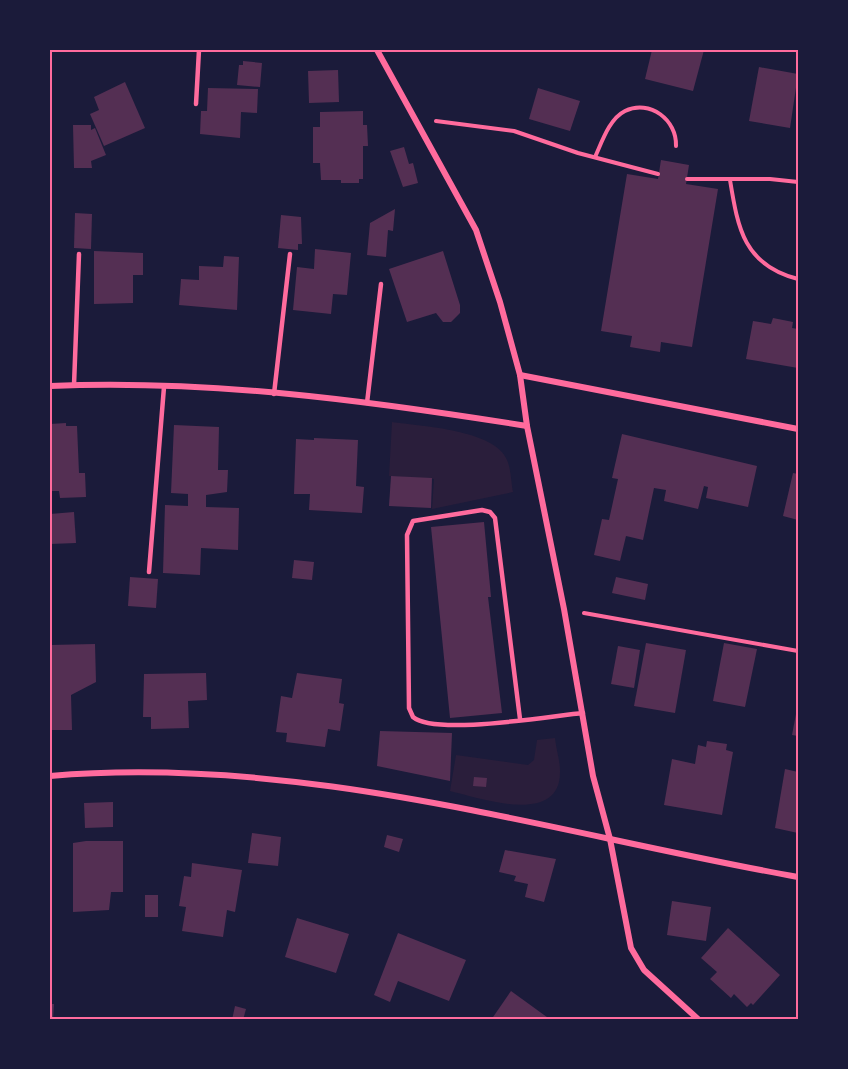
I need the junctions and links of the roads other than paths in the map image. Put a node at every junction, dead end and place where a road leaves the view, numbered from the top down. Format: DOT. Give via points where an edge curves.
graph roads {
  1 [pos="199,50"];
  2 [pos="377,50"];
  3 [pos="196,105"];
  4 [pos="79,254"];
  5 [pos="290,254"];
  6 [pos="381,284"];
  7 [pos="520,375"];
  8 [pos="74,385"];
  9 [pos="50,386"];
  10 [pos="164,387"];
  11 [pos="274,394"];
  12 [pos="367,403"];
  13 [pos="527,426"];
  14 [pos="798,429"];
  15 [pos="148,572"];
  16 [pos="583,713"];
  17 [pos="520,719"];
  18 [pos="50,776"];
  19 [pos="610,838"];
  20 [pos="798,877"];
  21 [pos="699,1020"];
  1 -- 3 [label="lane"];
  2 -- 7 [label="street" via="476,230"];
  4 -- 8 [label="lane"];
  5 -- 11 [label="lane"];
  6 -- 12 [label="lane"];
  7 -- 13 [label="street"];
  7 -- 14 [label="street"];
  8 -- 9 [label="street"];
  8 -- 10 [label="street"];
  10 -- 11 [label="street"];
  10 -- 15 [label="lane"];
  11 -- 12 [label="street"];
  12 -- 13 [label="street"];
  13 -- 16 [label="street"];
  16 -- 17 [label="lane"];
  16 -- 19 [label="street" via="600,808"];
  17 -- 17 [label="lane" via="460,725 426,723 412,717 407,535 413,521 482,510 495,518"];
  18 -- 19 [label="street" via="190,774 286,782 490,814"];
  19 -- 20 [label="street"];
  19 -- 21 [label="street" via="627,932 636,958"];
}
